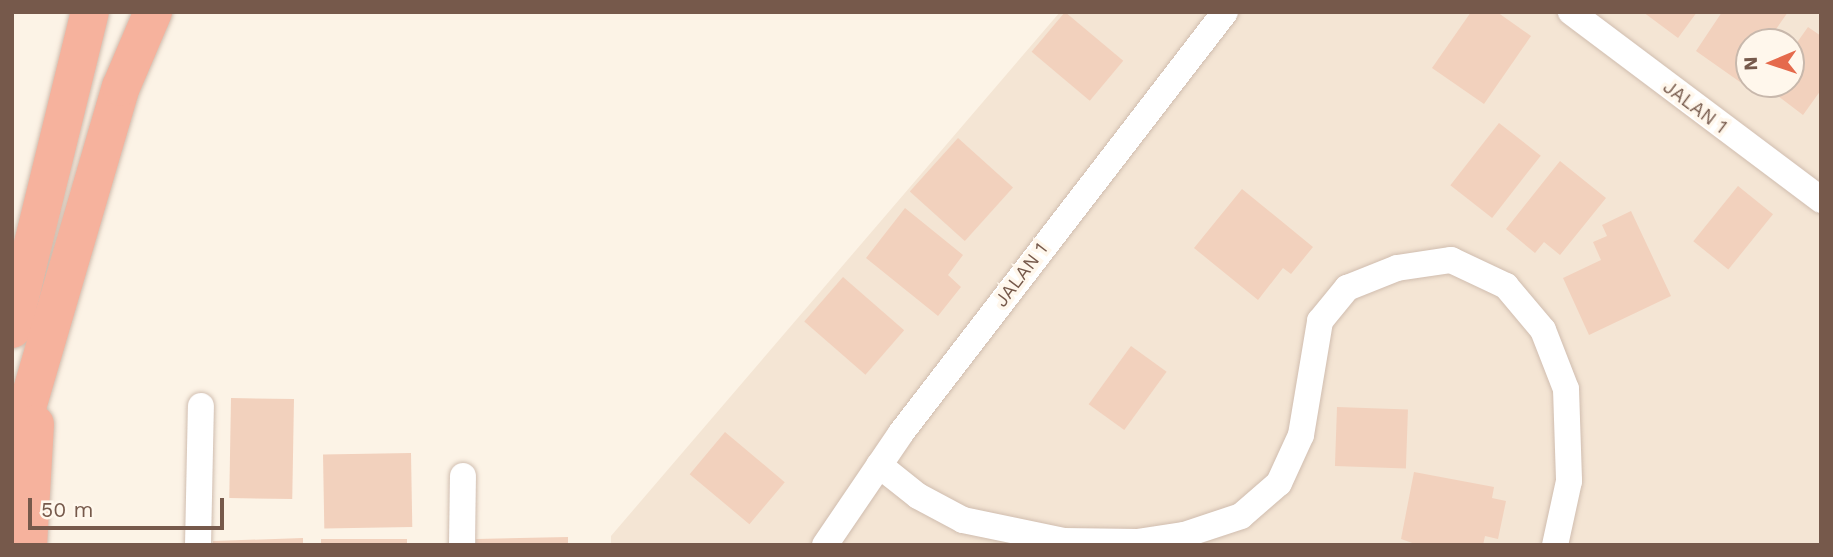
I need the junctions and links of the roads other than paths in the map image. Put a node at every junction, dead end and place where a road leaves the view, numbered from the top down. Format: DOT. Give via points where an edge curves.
graph roads {
  1 [pos="90,12"];
  2 [pos="153,12"];
  3 [pos="1225,12"];
  4 [pos="1571,12"];
  5 [pos="1821,200"];
  6 [pos="17,297"];
  7 [pos="12,329"];
  8 [pos="39,355"];
  9 [pos="201,406"];
  10 [pos="12,459"];
  11 [pos="879,465"];
  12 [pos="463,476"];
  13 [pos="28,545"];
  14 [pos="198,545"];
  15 [pos="463,545"];
  16 [pos="825,545"];
  17 [pos="1555,545"];
  1 -- 6 [label="highway"];
  2 -- 8 [label="highway" via="121,87"];
  3 -- 11 [label="street, JALAN 1"];
  4 -- 5 [label="street, JALAN 1"];
  6 -- 7 [label="highway"];
  8 -- 10 [label="highway"];
  8 -- 13 [label="highway"];
  9 -- 14 [label="street"];
  11 -- 16 [label="street, JALAN 1"];
  11 -- 17 [label="street" via="918,496 963,520 1064,541 1137,542 1184,535 1241,516 1279,484 1301,435 1320,321 1347,288 1397,268 1451,260 1506,286 1542,330 1566,389 1569,481"];
  12 -- 15 [label="street"];
}
